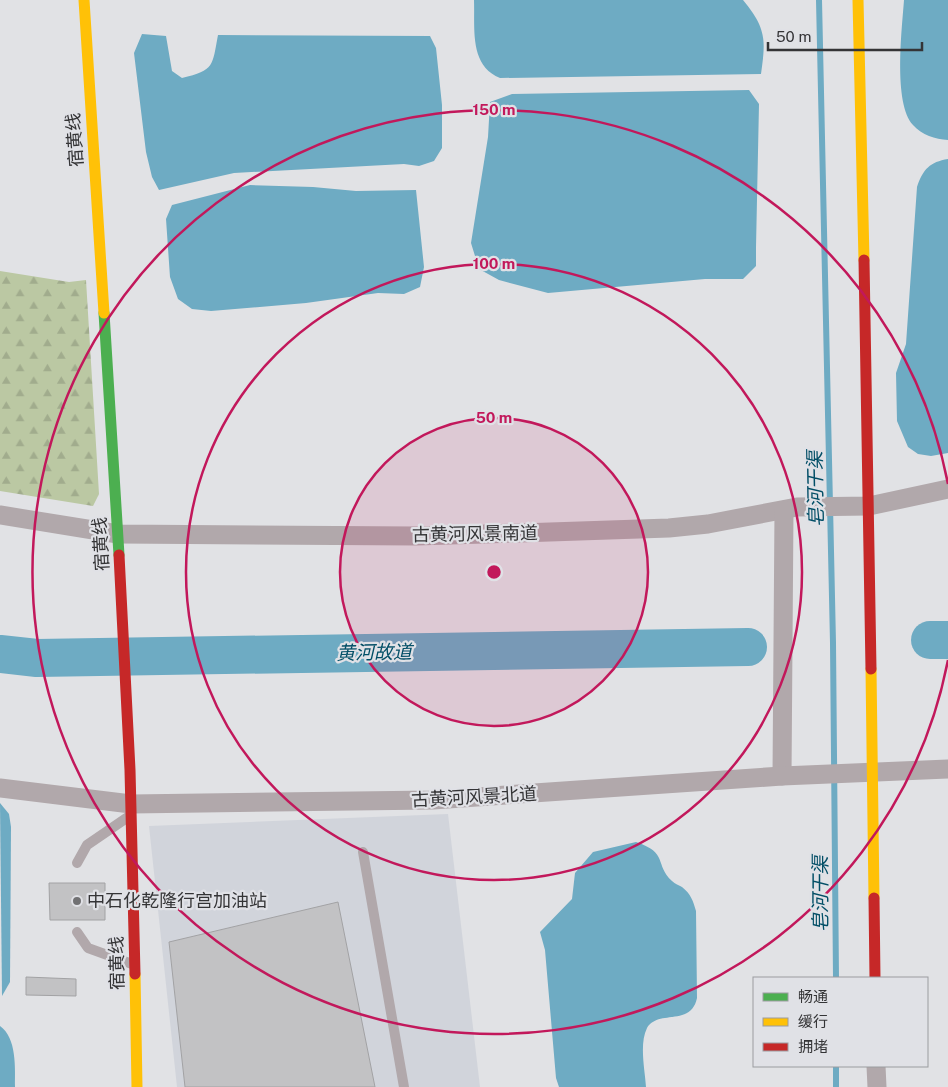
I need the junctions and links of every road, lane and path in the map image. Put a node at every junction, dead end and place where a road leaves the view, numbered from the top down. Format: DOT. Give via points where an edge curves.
graph roads {
  1 [pos="84,0"];
  2 [pos="858,0"];
  3 [pos="948,489"];
  4 [pos="869,506"];
  5 [pos="784,510"];
  6 [pos="0,515"];
  7 [pos="118,537"];
  8 [pos="948,770"];
  9 [pos="866,774"];
  10 [pos="789,776"];
  11 [pos="0,788"];
  12 [pos="131,809"];
  13 [pos="363,852"];
  14 [pos="77,863"];
  15 [pos="77,932"];
  16 [pos="134,965"];
  17 [pos="875,977"];
  18 [pos="876,1067"];
  19 [pos="137,1087"];
  20 [pos="404,1087"];
  21 [pos="877,1087"];
  1 -- 7 [label="main road, 宿黄线"];
  2 -- 4 [label="main road"];
  3 -- 4 [label="street, 古黄河风景南道"];
  4 -- 5 [label="street, 古黄河风景南道"];
  4 -- 9 [label="main road"];
  5 -- 7 [label="street, 古黄河风景南道" via="708,524 649,528 406,536"];
  5 -- 10 [label="street"];
  6 -- 7 [label="street, 古黄河风景南道"];
  7 -- 12 [label="main road, 宿黄线"];
  8 -- 9 [label="street, 古黄河风景北道"];
  9 -- 10 [label="street, 古黄河风景北道"];
  9 -- 17 [label="main road"];
  10 -- 12 [label="street, 古黄河风景北道" via="432,800"];
  11 -- 12 [label="street, 古黄河风景北道"];
  12 -- 14 [label="lane" via="88,846"];
  12 -- 16 [label="main road, 宿黄线"];
  13 -- 20 [label="lane"];
  15 -- 16 [label="lane" via="88,948"];
  16 -- 19 [label="main road, 宿黄线"];
  18 -- 21 [label="street"];
}
